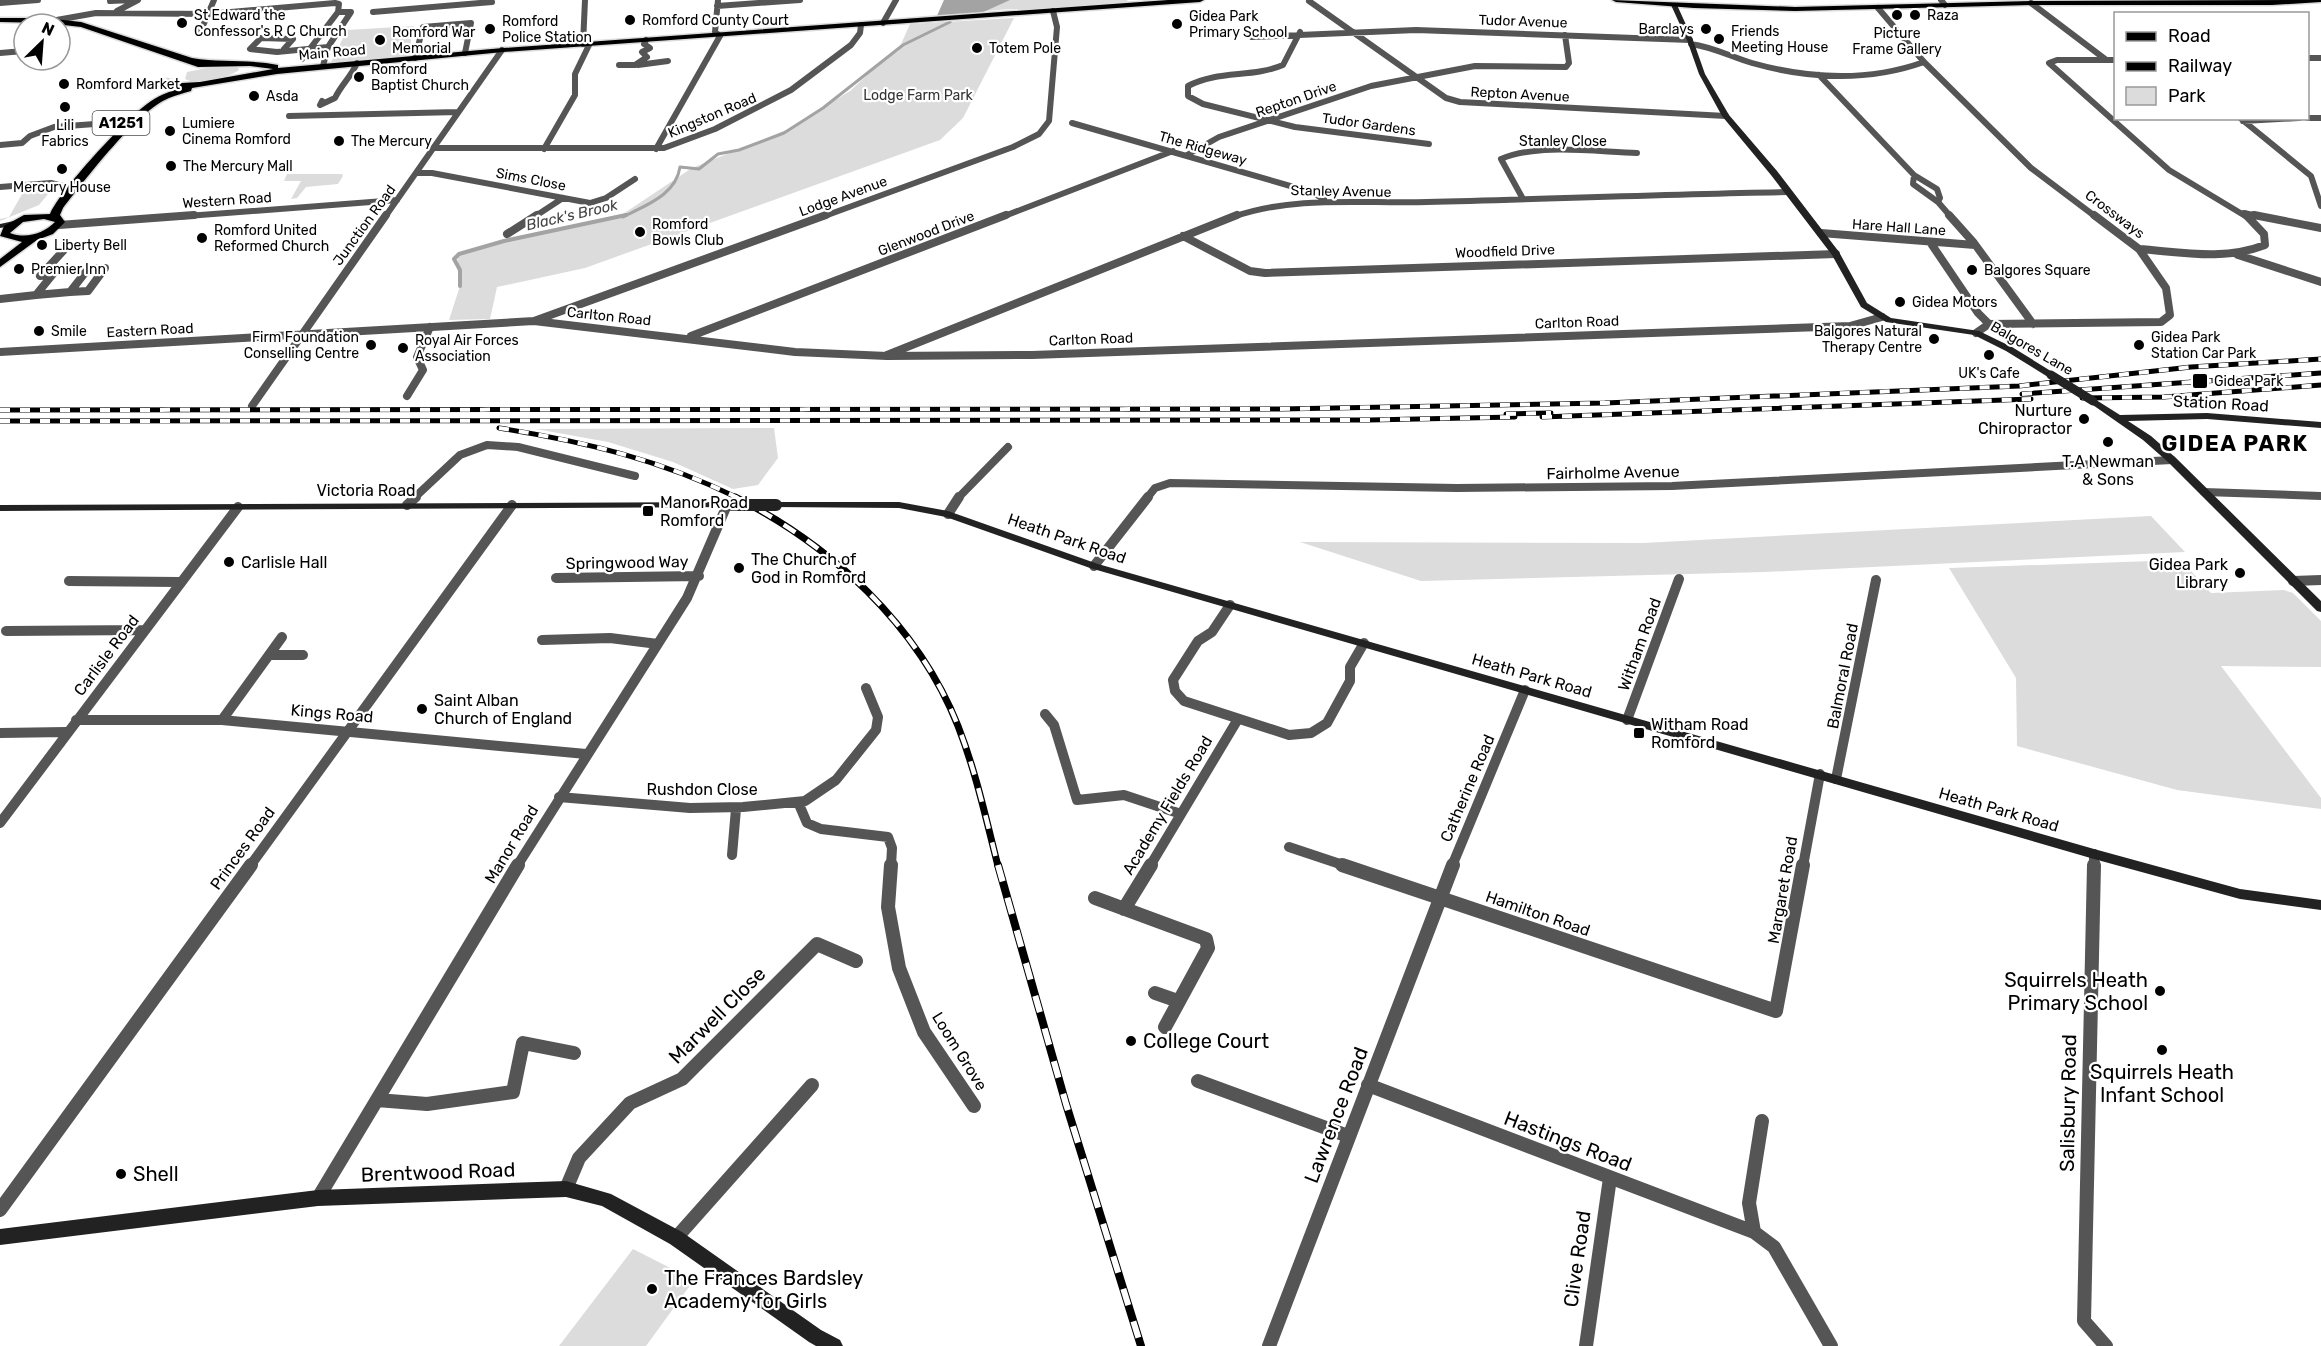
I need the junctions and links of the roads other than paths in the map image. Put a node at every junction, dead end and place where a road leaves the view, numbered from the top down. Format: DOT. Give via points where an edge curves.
graph roads {
  1 [pos="38,0"];
  2 [pos="132,0"];
  3 [pos="138,0"];
  4 [pos="214,0"];
  5 [pos="440,0"];
  6 [pos="585,0"];
  7 [pos="800,0"];
  8 [pos="890,0"];
  9 [pos="896,0"];
  10 [pos="1200,0"];
  11 [pos="1616,0"];
  12 [pos="2321,0"];
  13 [pos="110,1"];
  14 [pos="1309,1"];
  15 [pos="1631,1"];
  16 [pos="492,2"];
  17 [pos="0,3"];
  18 [pos="717,3"];
  19 [pos="1943,3"];
  20 [pos="2031,3"];
  21 [pos="1674,5"];
  22 [pos="437,7"];
  23 [pos="1878,8"];
  24 [pos="1053,11"];
  25 [pos="338,12"];
  26 [pos="373,12"];
  27 [pos="116,13"];
  28 [pos="208,14"];
  29 [pos="72,17"];
  30 [pos="883,23"];
  31 [pos="72,24"];
  32 [pos="861,25"];
  33 [pos="72,29"];
  34 [pos="1353,31"];
  35 [pos="1300,32"];
  36 [pos="717,34"];
  37 [pos="199,35"];
  38 [pos="1565,35"];
  39 [pos="1252,37"];
  40 [pos="1691,42"];
  41 [pos="587,44"];
  42 [pos="648,44"];
  43 [pos="328,46"];
  44 [pos="309,48"];
  45 [pos="284,50"];
  46 [pos="465,53"];
  47 [pos="495,53"];
  48 [pos="302,58"];
  49 [pos="415,58"];
  50 [pos="646,58"];
  51 [pos="2105,60"];
  52 [pos="2114,60"];
  53 [pos="668,61"];
  54 [pos="165,62"];
  55 [pos="207,63"];
  56 [pos="239,63"];
  57 [pos="357,63"];
  58 [pos="1924,63"];
  59 [pos="655,64"];
  60 [pos="619,65"];
  61 [pos="635,65"];
  62 [pos="323,66"];
  63 [pos="293,69"];
  64 [pos="1820,75"];
  65 [pos="1418,77"];
  66 [pos="230,80"];
  67 [pos="170,81"];
  68 [pos="200,85"];
  69 [pos="458,112"];
  70 [pos="289,116"];
  71 [pos="314,116"];
  72 [pos="1726,116"];
  73 [pos="1270,120"];
  74 [pos="2243,120"];
  75 [pos="122,122"];
  76 [pos="1072,123"];
  77 [pos="1429,144"];
  78 [pos="0,146"];
  79 [pos="432,148"];
  80 [pos="544,149"];
  81 [pos="657,149"];
  82 [pos="1173,151"];
  83 [pos="1637,153"];
  84 [pos="1187,155"];
  85 [pos="416,173"];
  86 [pos="1914,175"];
  87 [pos="635,179"];
  88 [pos="63,186"];
  89 [pos="0,187"];
  90 [pos="1788,192"];
  91 [pos="563,198"];
  92 [pos="1523,199"];
  93 [pos="397,200"];
  94 [pos="1325,200"];
  95 [pos="1938,202"];
  96 [pos="2321,207"];
  97 [pos="2244,213"];
  98 [pos="19,221"];
  99 [pos="59,222"];
  100 [pos="2321,228"];
  101 [pos="507,234"];
  102 [pos="1821,234"];
  103 [pos="3,235"];
  104 [pos="38,236"];
  105 [pos="1183,237"];
  106 [pos="1930,242"];
  107 [pos="1976,244"];
  108 [pos="2139,249"];
  109 [pos="64,250"];
  110 [pos="1836,254"];
  111 [pos="2235,254"];
  112 [pos="0,264"];
  113 [pos="2321,282"];
  114 [pos="70,292"];
  115 [pos="36,296"];
  116 [pos="0,299"];
  117 [pos="1882,317"];
  118 [pos="534,321"];
  119 [pos="1989,324"];
  120 [pos="2033,324"];
  121 [pos="430,327"];
  122 [pos="1976,333"];
  123 [pos="302,334"];
  124 [pos="688,338"];
  125 [pos="0,352"];
  126 [pos="887,356"];
  127 [pos="407,396"];
  128 [pos="252,406"];
  129 [pos="2119,418"];
  130 [pos="2321,425"];
  131 [pos="1008,447"];
  132 [pos="2172,460"];
  133 [pos="635,476"];
  134 [pos="2204,492"];
  135 [pos="2321,496"];
  136 [pos="407,505"];
  137 [pos="512,505"];
  138 [pos="730,505"];
  139 [pos="238,507"];
  140 [pos="0,508"];
  141 [pos="948,514"];
  142 [pos="1094,566"];
  143 [pos="699,576"];
  144 [pos="556,578"];
  145 [pos="1679,579"];
  146 [pos="1876,580"];
  147 [pos="2321,580"];
  148 [pos="69,581"];
  149 [pos="2293,581"];
  150 [pos="179,582"];
  151 [pos="1230,605"];
  152 [pos="2321,608"];
  153 [pos="144,630"];
  154 [pos="6,631"];
  155 [pos="282,637"];
  156 [pos="542,640"];
  157 [pos="1364,643"];
  158 [pos="658,644"];
  159 [pos="269,655"];
  160 [pos="303,655"];
  161 [pos="866,688"];
  162 [pos="1525,690"];
  163 [pos="1045,714"];
  164 [pos="1238,718"];
  165 [pos="76,720"];
  166 [pos="222,720"];
  167 [pos="1627,720"];
  168 [pos="349,730"];
  169 [pos="66,732"];
  170 [pos="0,733"];
  171 [pos="585,754"];
  172 [pos="1820,774"];
  173 [pos="1836,779"];
  174 [pos="559,797"];
  175 [pos="798,802"];
  176 [pos="736,809"];
  177 [pos="1181,814"];
  178 [pos="0,823"];
  179 [pos="1289,847"];
  180 [pos="2094,854"];
  181 [pos="732,855"];
  182 [pos="1095,898"];
  183 [pos="1439,898"];
  184 [pos="2321,905"];
  185 [pos="1124,909"];
  186 [pos="856,961"];
  187 [pos="1155,993"];
  188 [pos="1178,1001"];
  189 [pos="1776,1011"];
  190 [pos="1165,1027"];
  191 [pos="574,1053"];
  192 [pos="1198,1081"];
  193 [pos="812,1085"];
  194 [pos="1368,1085"];
  195 [pos="376,1100"];
  196 [pos="974,1106"];
  197 [pos="1762,1121"];
  198 [pos="1348,1136"];
  199 [pos="1610,1178"];
  200 [pos="566,1189"];
  201 [pos="318,1198"];
  202 [pos="0,1210"];
  203 [pos="1754,1232"];
  204 [pos="0,1237"];
  205 [pos="676,1238"];
  206 [pos="834,1346"];
  207 [pos="1269,1346"];
  208 [pos="1586,1346"];
  209 [pos="1831,1346"];
  210 [pos="2106,1346"];
  1 -- 17 [label="street"];
  2 -- 13 [label="street"];
  3 -- 27 [label="street"];
  4 -- 28 [label="street"];
  5 -- 22 [label="street"];
  6 -- 41 [label="street"];
  7 -- 18 [label="street"];
  8 -- 9 [label="street"];
  9 -- 30 [label="street"];
  10 -- 24 [label="main road, Main Road"];
  11 -- 15 [label="main road"];
  12 -- 20 [label="main road"];
  14 -- 34 [label="street, Repton Avenue"];
  15 -- 21 [label="main road"];
  16 -- 22 [label="street"];
  18 -- 36 [label="street"];
  19 -- 20 [label="main road"];
  19 -- 23 [label="main road"];
  20 -- 51 [label="street"];
  21 -- 23 [label="main road"];
  21 -- 40 [label="street, Balgores Lane"];
  22 -- 26 [label="street"];
  23 -- 58 [label="street, Crossways"];
  24 -- 30 [label="main road, Main Road"];
  24 -- 118 [label="street, Lodge Avenue" via="1057,27 1049,121 1039,134 1013,147"];
  25 -- 28 [label="street" via="339,4 335,3"];
  25 -- 43 [label="street" via="351,12"];
  25 -- 44 [label="street"];
  27 -- 28 [label="street"];
  27 -- 29 [label="street"];
  28 -- 37 [label="street"];
  30 -- 32 [label="main road, Main Road"];
  31 -- 55 [label="main road" via="93,27 174,58"];
  32 -- 36 [label="main road, Main Road"];
  32 -- 81 [label="street, Kingston Road" via="851,45 791,90 715,129"];
  33 -- 54 [label="main road"];
  34 -- 35 [label="street, Tudor Avenue"];
  34 -- 38 [label="street, Tudor Avenue"];
  34 -- 65 [label="street, Repton Avenue"];
  35 -- 39 [label="street, Tudor Avenue"];
  35 -- 73 [label="street, Tudor Gardens" via="1288,60 1275,69 1258,74 1207,76 1188,86 1188,96 1194,101"];
  36 -- 42 [label="main road, Main Road" via="659,39"];
  36 -- 81 [label="street" via="720,36"];
  38 -- 40 [label="street, Tudor Avenue"];
  38 -- 65 [label="street, Repton Drive" via="1569,63 1566,67 1475,66"];
  40 -- 64 [label="street, Tudor Avenue" via="1755,64"];
  40 -- 72 [label="street, Balgores Lane" via="1702,74"];
  41 -- 42 [label="main road, Main Road"];
  41 -- 47 [label="main road, Main Road"];
  41 -- 80 [label="street" via="575,74 575,95"];
  42 -- 50 [label="street" via="642,52"];
  43 -- 44 [label="street"];
  43 -- 62 [label="street"];
  44 -- 45 [label="street"];
  44 -- 48 [label="street"];
  45 -- 45 [label="street" via="293,39 261,38 250,49"];
  46 -- 47 [label="main road, Main Road"];
  46 -- 49 [label="main road, Main Road"];
  46 -- 49 [label="street" via="471,23 423,27"];
  47 -- 69 [label="street, Junction Road"];
  49 -- 57 [label="main road, Main Road"];
  50 -- 59 [label="street"];
  50 -- 61 [label="street"];
  51 -- 52 [label="street"];
  51 -- 97 [label="street" via="2050,62 2169,170"];
  53 -- 59 [label="street"];
  55 -- 56 [label="main road"];
  55 -- 67 [label="main road" via="178,70 172,73"];
  56 -- 63 [label="main road"];
  56 -- 66 [label="main road" via="245,69"];
  57 -- 62 [label="main road, Main Road"];
  57 -- 71 [label="street" via="335,98 323,103"];
  58 -- 64 [label="street, Tudor Avenue" via="1891,74"];
  58 -- 108 [label="street, Crossways" via="2031,168"];
  59 -- 61 [label="street"];
  60 -- 61 [label="street"];
  62 -- 63 [label="main road, Main Road"];
  63 -- 66 [label="main road"];
  64 -- 86 [label="street"];
  65 -- 72 [label="street, Repton Avenue" via="1446,98 1466,104"];
  65 -- 73 [label="street, Repton Drive" via="1371,87"];
  66 -- 68 [label="main road"];
  67 -- 68 [label="main road" via="181,86"];
  67 -- 75 [label="main road, A1251"];
  68 -- 99 [label="main road, A1251" via="165,96 148,107 74,186 55,215"];
  69 -- 71 [label="street"];
  69 -- 79 [label="street, Junction Road"];
  70 -- 71 [label="street"];
  72 -- 90 [label="street, Balgores Lane"];
  73 -- 77 [label="street, Tudor Gardens" via="1295,127"];
  73 -- 84 [label="street, Repton Drive" via="1215,139"];
  74 -- 96 [label="street" via="2311,176"];
  75 -- 78 [label="street" via="44,129 30,134 22,143"];
  75 -- 88 [label="main road, A1251"];
  76 -- 82 [label="street, The Ridgeway"];
  79 -- 80 [label="street, Kingston Road"];
  79 -- 85 [label="street, Junction Road"];
  80 -- 81 [label="street, Kingston Road"];
  82 -- 84 [label="street, The Ridgeway"];
  82 -- 124 [label="street, Glenwood Drive"];
  83 -- 92 [label="street, Stanley Close" via="1506,155 1502,163"];
  84 -- 94 [label="street, The Ridgeway" via="1311,192"];
  85 -- 91 [label="street, Sims Close"];
  85 -- 93 [label="street, Junction Road"];
  86 -- 95 [label="street" via="1912,180 1917,188"];
  86 -- 95 [label="street" via="1937,189"];
  87 -- 91 [label="street, Sims Close" via="590,203"];
  88 -- 89 [label="street" via="51,183"];
  88 -- 98 [label="main road, A1251" via="50,204"];
  90 -- 92 [label="street, Stanley Avenue"];
  90 -- 102 [label="street, Balgores Lane"];
  91 -- 101 [label="street"];
  92 -- 94 [label="street, Stanley Avenue" via="1379,204"];
  93 -- 99 [label="street, Western Road"];
  93 -- 123 [label="street, Junction Road"];
  94 -- 105 [label="street, Stanley Avenue" via="1263,206"];
  95 -- 107 [label="street"];
  97 -- 100 [label="street"];
  97 -- 111 [label="street" via="2264,234 2265,245"];
  98 -- 99 [label="main road" via="43,216"];
  98 -- 103 [label="main road, A1251" via="7,227"];
  99 -- 104 [label="main road, A1251"];
  102 -- 106 [label="street, Hare Hall Lane"];
  102 -- 110 [label="street, Balgores Lane"];
  103 -- 104 [label="main road, A1251"];
  104 -- 112 [label="main road, A1251"];
  105 -- 110 [label="street, Woodfield Drive" via="1250,271 1265,273"];
  105 -- 126 [label="street, Stanley Avenue"];
  106 -- 107 [label="street, Hare Hall Lane"];
  106 -- 119 [label="street"];
  107 -- 120 [label="street"];
  108 -- 111 [label="street"];
  108 -- 120 [label="street, Crossways" via="2166,288 2170,315 2167,319 2142,323"];
  109 -- 115 [label="street" via="40,276 53,274"];
  110 -- 117 [label="street, Balgores Lane" via="1864,305"];
  111 -- 113 [label="street"];
  114 -- 115 [label="street"];
  115 -- 116 [label="street"];
  117 -- 122 [label="street, Balgores Lane"];
  117 -- 126 [label="street, Carlton Road" via="1850,326 1032,355"];
  118 -- 121 [label="street, Carlton Road"];
  118 -- 124 [label="street, Carlton Road"];
  119 -- 120 [label="street, Crossways"];
  119 -- 122 [label="street"];
  121 -- 123 [label="street, Carlton Road"];
  121 -- 127 [label="street" via="417,357 423,370"];
  122 -- 129 [label="street, Balgores Lane, bridge" via="2009,349"];
  123 -- 125 [label="street, Eastern Road"];
  123 -- 128 [label="street, Junction Road"];
  124 -- 126 [label="street, Carlton Road" via="795,352"];
  129 -- 130 [label="street, Station Road" via="2207,416"];
  129 -- 132 [label="street, Balgores Lane"];
  131 -- 141 [label="street" via="958,498"];
  132 -- 134 [label="street, Balgores Lane"];
  132 -- 142 [label="street, Fairholme Avenue" via="1745,484 1346,488 1170,483 1155,488"];
  133 -- 136 [label="street" via="518,447 487,445 460,455"];
  134 -- 135 [label="street"];
  134 -- 149 [label="street, Balgores Lane"];
  136 -- 137 [label="street, Victoria Road"];
  136 -- 139 [label="street, Victoria Road"];
  137 -- 138 [label="street, Victoria Road"];
  137 -- 168 [label="street, Princes Road"];
  138 -- 141 [label="street, Heath Park Road, bridge" via="899,505"];
  138 -- 143 [label="street, Manor Road"];
  139 -- 140 [label="street, Victoria Road"];
  139 -- 150 [label="street, Carlisle Road"];
  141 -- 142 [label="street, Heath Park Road"];
  142 -- 151 [label="street, Heath Park Road"];
  143 -- 144 [label="street, Springwood Way"];
  143 -- 158 [label="street, Manor Road"];
  145 -- 167 [label="street, Witham Road"];
  146 -- 173 [label="street, Balmoral Road"];
  147 -- 149 [label="street"];
  148 -- 150 [label="street"];
  149 -- 152 [label="street, Balgores Lane"];
  150 -- 153 [label="street, Carlisle Road"];
  151 -- 157 [label="street, Heath Park Road"];
  151 -- 164 [label="street, Academy Fields Road" via="1212,632 1198,640 1173,680 1175,691 1184,701"];
  153 -- 154 [label="street"];
  153 -- 165 [label="street, Carlisle Road"];
  155 -- 159 [label="street"];
  156 -- 158 [label="street" via="610,638"];
  157 -- 162 [label="street, Heath Park Road"];
  157 -- 164 [label="street, Academy Fields Road" via="1350,668 1350,681 1327,723 1311,733 1289,735"];
  158 -- 171 [label="street, Manor Road"];
  159 -- 160 [label="street"];
  159 -- 166 [label="street"];
  161 -- 175 [label="street, Rushdon Close" via="880,717 877,731 840,776 811,798"];
  162 -- 167 [label="street, Heath Park Road"];
  162 -- 183 [label="street, Catherine Road"];
  163 -- 177 [label="street" via="1054,725 1077,800 1125,795"];
  164 -- 177 [label="street, Academy Fields Road"];
  165 -- 166 [label="street, Kings Road"];
  165 -- 169 [label="street, Carlisle Road"];
  166 -- 168 [label="street, Kings Road"];
  167 -- 172 [label="street, Heath Park Road"];
  168 -- 171 [label="street, Kings Road"];
  168 -- 202 [label="street, Princes Road"];
  169 -- 170 [label="street"];
  169 -- 178 [label="street, Carlisle Road"];
  171 -- 174 [label="street, Manor Road"];
  172 -- 173 [label="street, Heath Park Road"];
  172 -- 189 [label="street, Margaret Road"];
  173 -- 180 [label="street, Heath Park Road"];
  174 -- 176 [label="street, Rushdon Close" via="628,805"];
  174 -- 195 [label="street, Manor Road"];
  175 -- 176 [label="street, Rushdon Close"];
  175 -- 196 [label="street, Loom Grove" via="807,823 821,829 888,837 892,848 888,907 899,968 924,1032"];
  176 -- 181 [label="street"];
  177 -- 185 [label="street, Academy Fields Road"];
  179 -- 183 [label="street, Hamilton Road"];
  180 -- 184 [label="street, Heath Park Road" via="2240,894"];
  180 -- 210 [label="street, Salisbury Road" via="2084,1322"];
  182 -- 185 [label="street"];
  183 -- 189 [label="street, Hamilton Road"];
  183 -- 194 [label="street, Lawrence Road"];
  185 -- 188 [label="street" via="1206,939 1208,948"];
  186 -- 200 [label="street, Marwell Close" via="817,944 682,1079 630,1103 579,1158"];
  187 -- 188 [label="street"];
  188 -- 190 [label="street"];
  191 -- 195 [label="street" via="523,1043 513,1092 427,1104"];
  192 -- 198 [label="street"];
  193 -- 205 [label="street"];
  194 -- 198 [label="street, Lawrence Road"];
  194 -- 199 [label="street, Hastings Road"];
  195 -- 201 [label="street, Manor Road"];
  197 -- 203 [label="street" via="1749,1203"];
  198 -- 207 [label="street, Lawrence Road"];
  199 -- 203 [label="street, Hastings Road"];
  199 -- 208 [label="street, Clive Road"];
  200 -- 201 [label="street, Brentwood Road"];
  200 -- 205 [label="street, Brentwood Road" via="605,1199"];
  201 -- 204 [label="street, Brentwood Road"];
  203 -- 209 [label="street" via="1774,1247"];
  205 -- 206 [label="street, Brentwood Road"];
}
